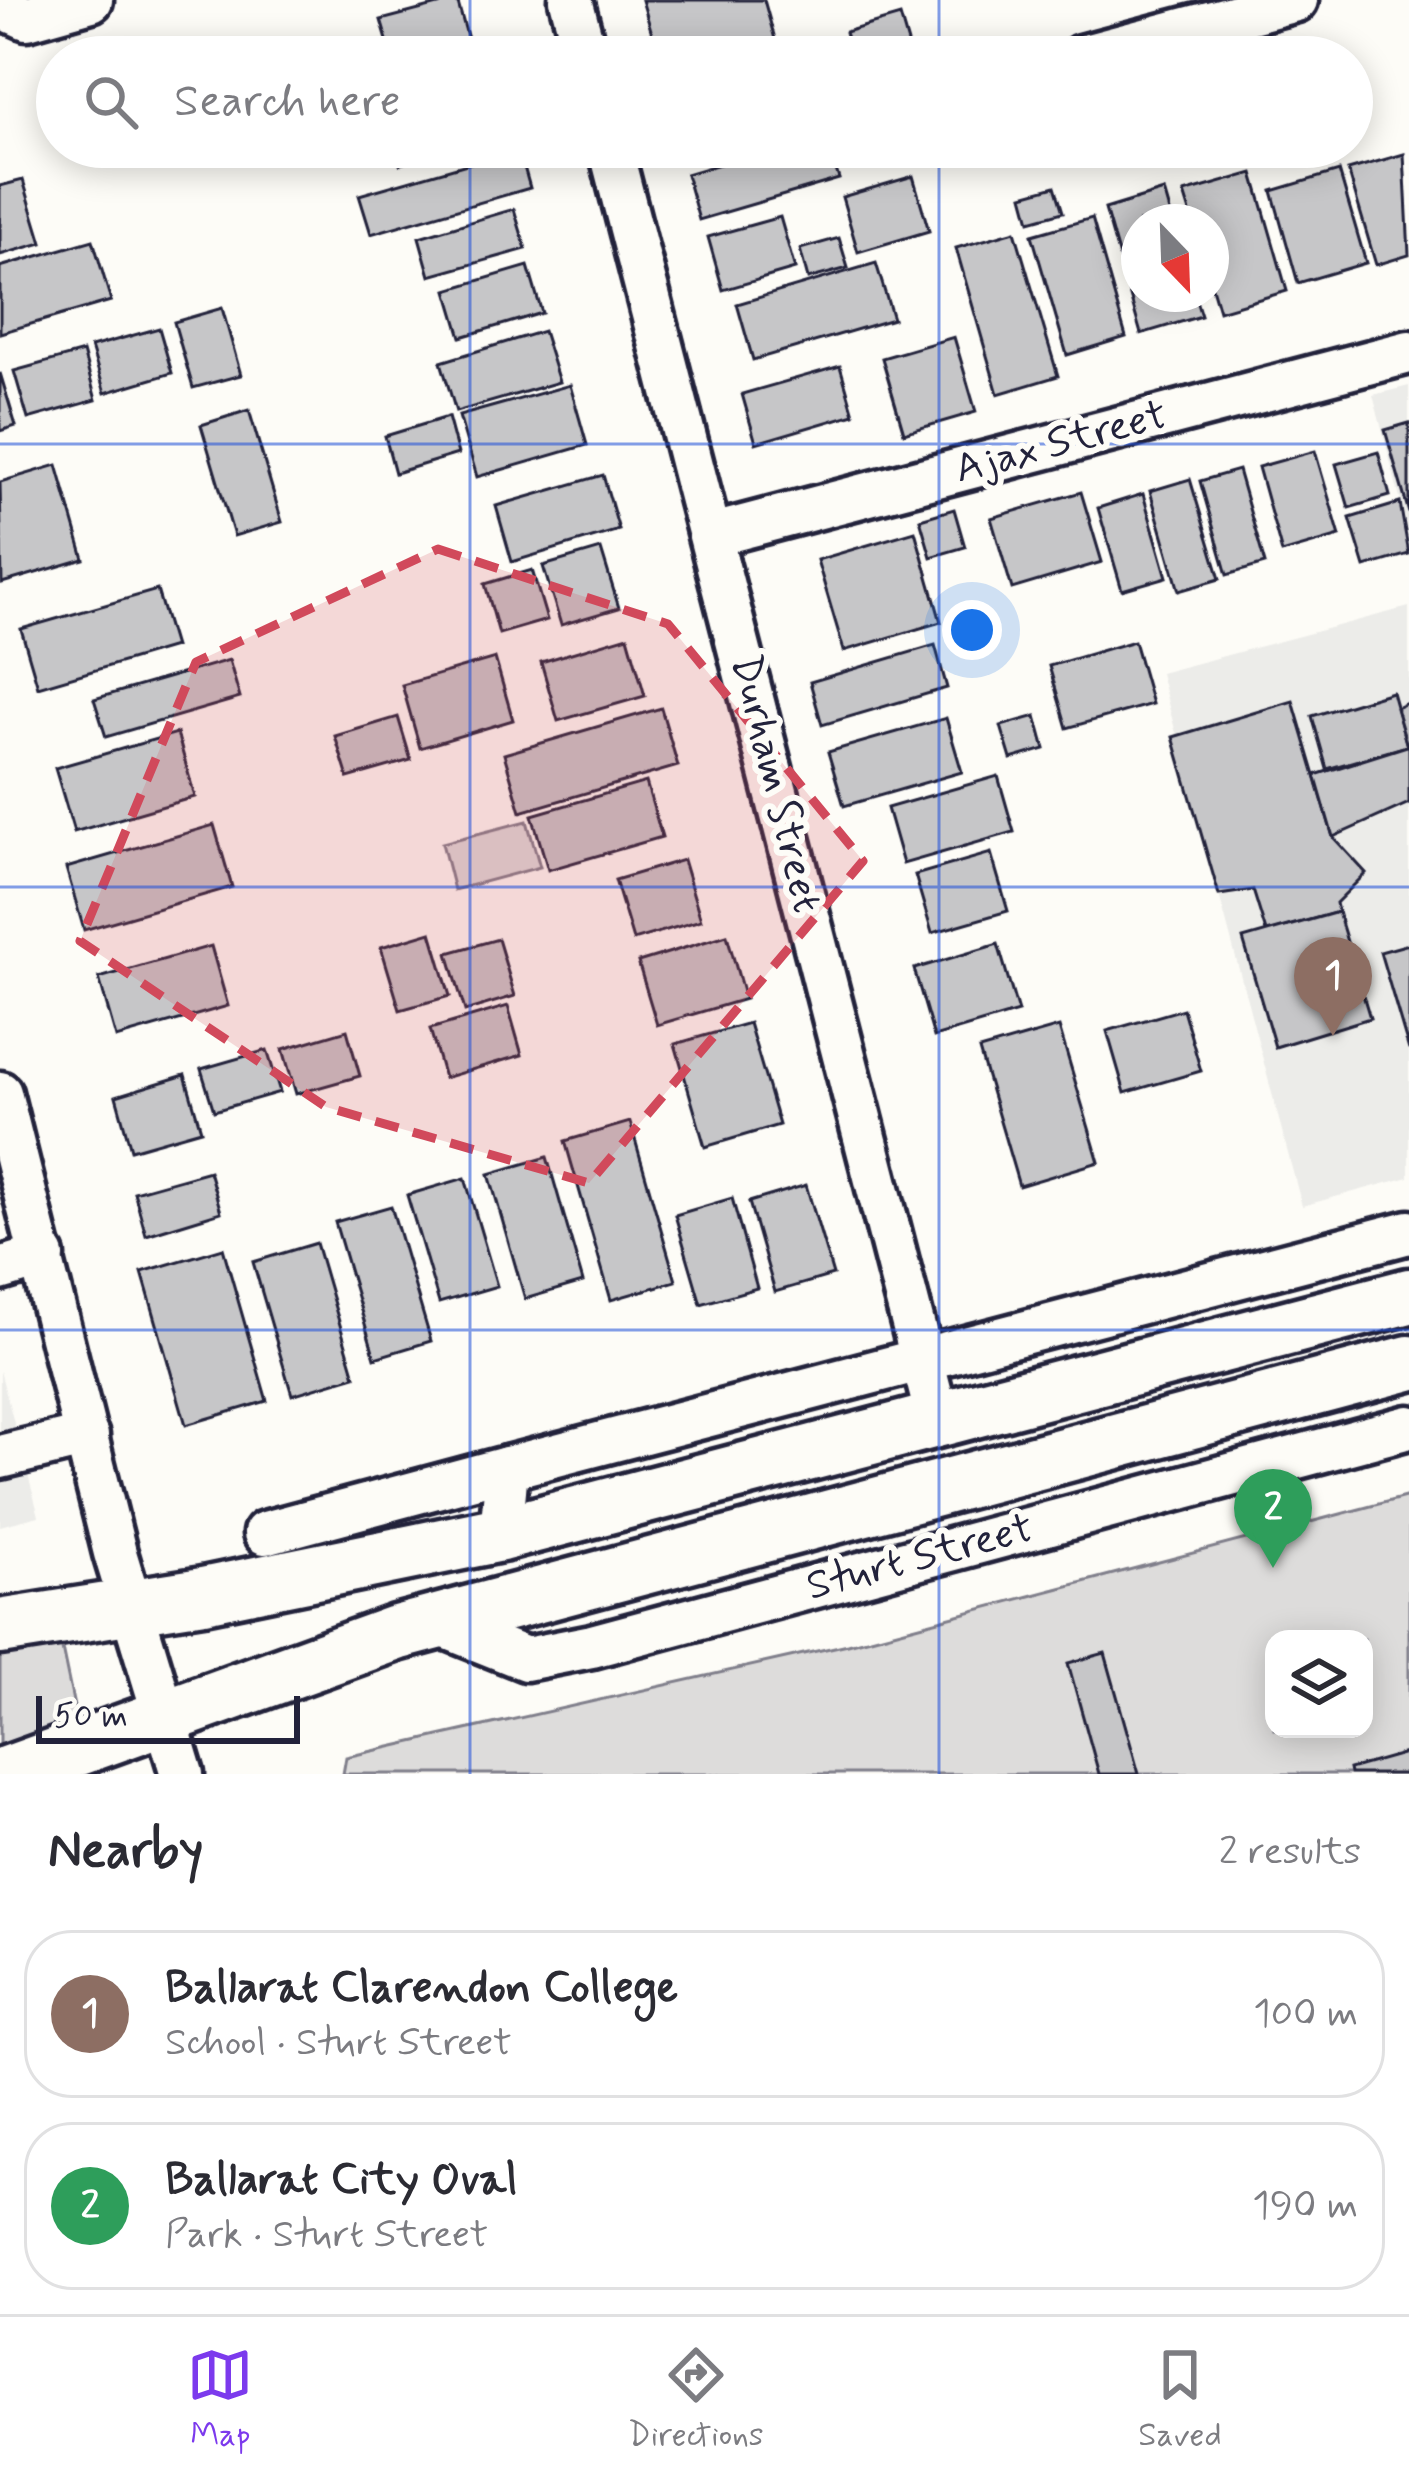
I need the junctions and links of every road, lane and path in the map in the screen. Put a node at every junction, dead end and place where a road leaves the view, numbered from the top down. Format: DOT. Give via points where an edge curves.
graph roads {
  1 [pos="91,0"];
  2 [pos="571,0"];
  3 [pos="1296,0"];
  4 [pos="0,6"];
  5 [pos="580,36"];
  6 [pos="1160,36"];
  7 [pos="616,168"];
  8 [pos="1409,352"];
  9 [pos="713,535"];
  10 [pos="0,1093"];
  11 [pos="1409,1232"];
  12 [pos="43,1256"];
  13 [pos="0,1269"];
  14 [pos="1409,1296"];
  15 [pos="921,1360"];
  16 [pos="1409,1363"];
  17 [pos="938,1421"];
  18 [pos="1409,1427"];
  19 [pos="87,1436"];
  20 [pos="0,1457"];
  21 [pos="507,1468"];
  22 [pos="266,1533"];
  23 [pos="501,1534"];
  24 [pos="135,1607"];
  25 [pos="434,1622"];
  26 [pos="0,1627"];
  27 [pos="165,1715"];
  28 [pos="7,1774"];
  29 [pos="182,1774"];
  1 -- 4 [label="street" via="27,18"];
  2 -- 5 [label="street"];
  3 -- 6 [label="street"];
  7 -- 9 [label="street, Durham Street"];
  8 -- 9 [label="street, Ajax Street"];
  9 -- 15 [label="street, Durham Street"];
  10 -- 12 [label="street"];
  11 -- 15 [label="street"];
  12 -- 13 [label="street"];
  12 -- 19 [label="street"];
  14 -- 17 [label="main road"];
  15 -- 17 [label="street, Durham Street"];
  15 -- 21 [label="street"];
  16 -- 25 [label="main road, Sturt Street"];
  17 -- 23 [label="main road"];
  18 -- 25 [label="street, Sturt Street" via="592,1646 526,1659"];
  19 -- 20 [label="street"];
  19 -- 24 [label="street"];
  21 -- 22 [label="street"];
  21 -- 23 [label="street"];
  23 -- 24 [label="main road"];
  24 -- 26 [label="main road"];
  24 -- 27 [label="street"];
  25 -- 27 [label="main road, Sturt Street"];
  27 -- 28 [label="main road, Sturt Street"];
  27 -- 29 [label="street"];
}
